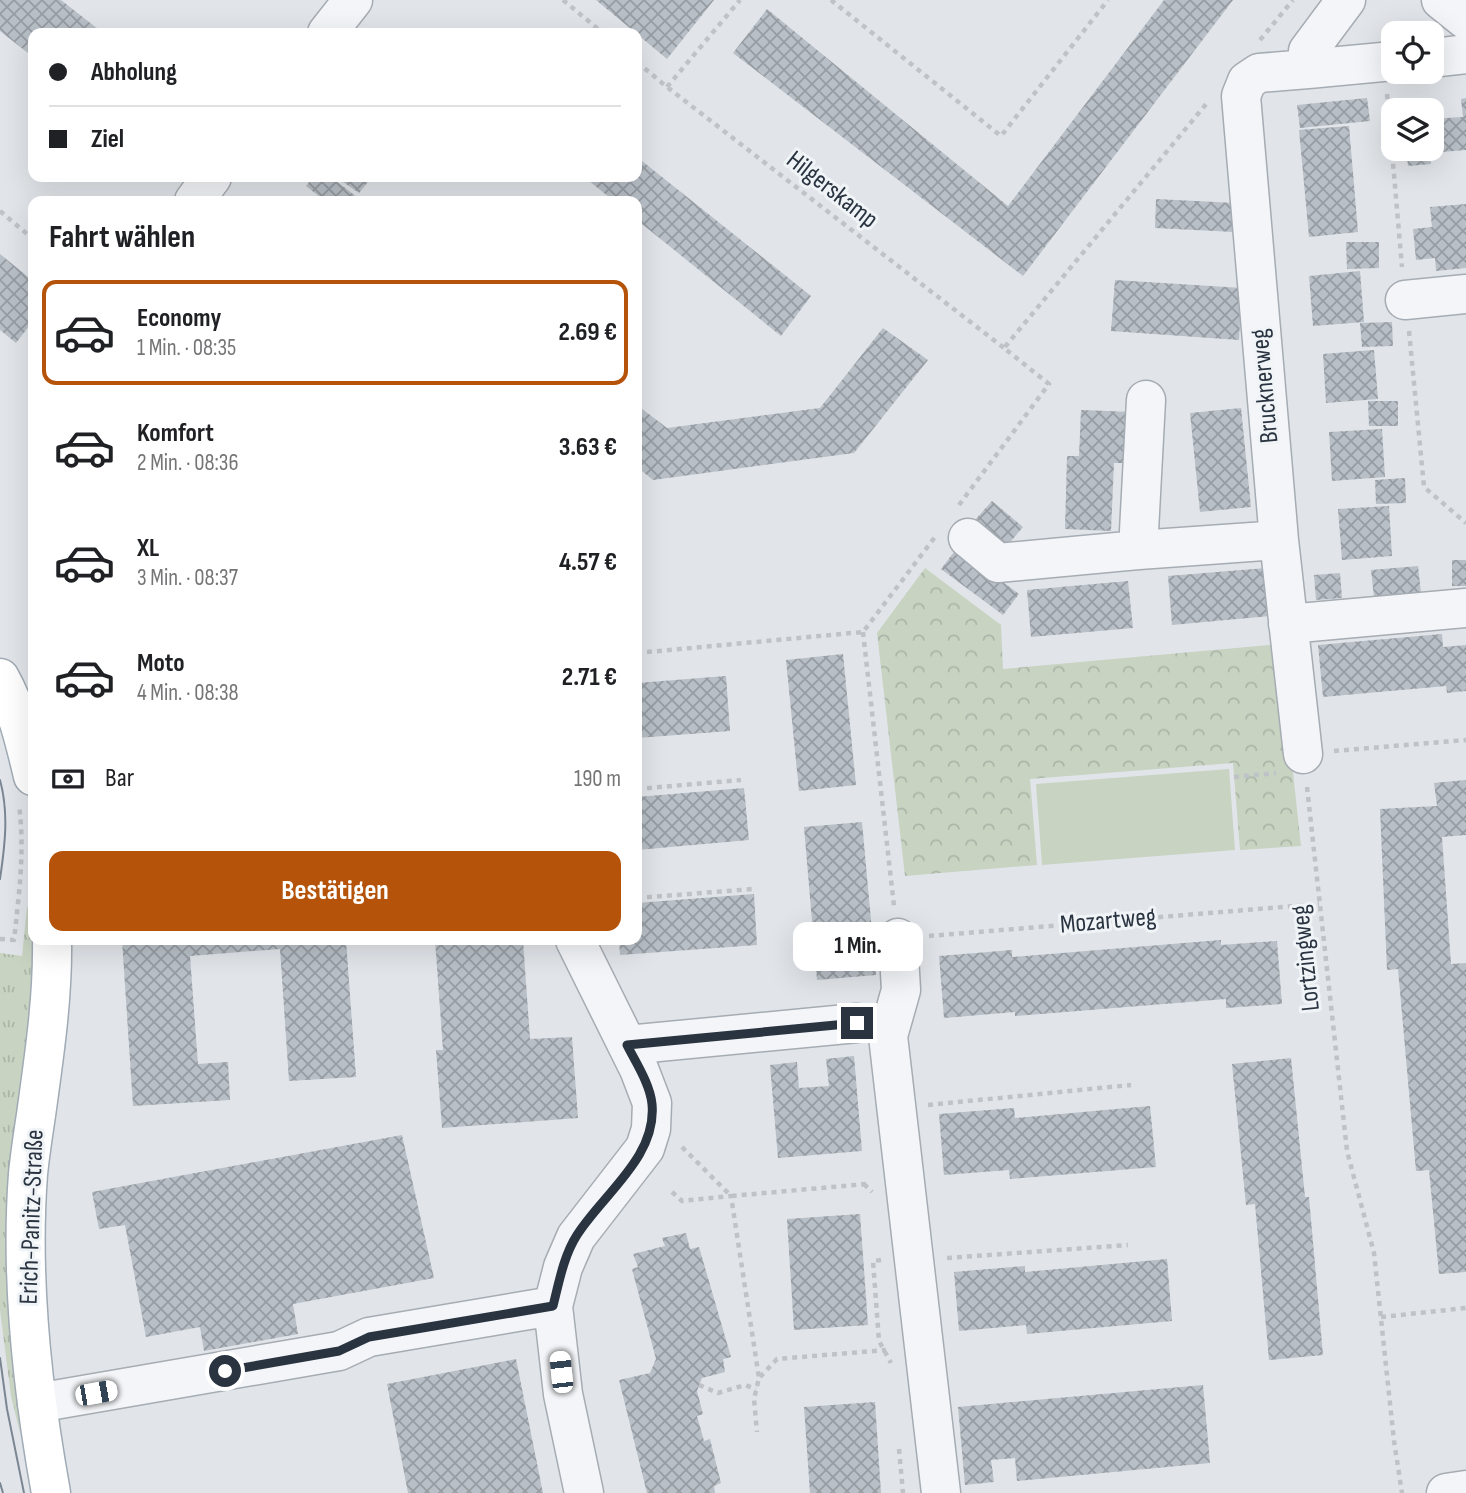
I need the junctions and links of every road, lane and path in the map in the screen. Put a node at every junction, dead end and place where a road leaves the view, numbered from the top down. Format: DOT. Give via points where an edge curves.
graph roads {
  1 [pos="353,0"];
  2 [pos="563,0"];
  3 [pos="740,0"];
  4 [pos="831,0"];
  5 [pos="1108,0"];
  6 [pos="1293,0"];
  7 [pos="1346,0"];
  8 [pos="1441,0"];
  9 [pos="1466,20"];
  10 [pos="331,28"];
  11 [pos="597,28"];
  12 [pos="1258,42"];
  13 [pos="1466,54"];
  14 [pos="1444,57"];
  15 [pos="1381,62"];
  16 [pos="642,66"];
  17 [pos="1308,69"];
  18 [pos="667,87"];
  19 [pos="1214,95"];
  20 [pos="0,211"];
  21 [pos="28,235"];
  22 [pos="1466,294"];
  23 [pos="1405,300"];
  24 [pos="1004,348"];
  25 [pos="1146,400"];
  26 [pos="952,529"];
  27 [pos="1279,540"];
  28 [pos="1138,550"];
  29 [pos="1466,608"];
  30 [pos="1288,624"];
  31 [pos="863,632"];
  32 [pos="642,653"];
  33 [pos="0,678"];
  34 [pos="1466,740"];
  35 [pos="1304,762"];
  36 [pos="1234,777"];
  37 [pos="741,780"];
  38 [pos="642,789"];
  39 [pos="26,790"];
  40 [pos="753,889"];
  41 [pos="642,898"];
  42 [pos="1319,904"];
  43 [pos="0,939"];
  44 [pos="898,939"];
  45 [pos="52,945"];
  46 [pos="577,945"];
  47 [pos="857,1023"];
  48 [pos="627,1045"];
  49 [pos="1131,1085"];
  50 [pos="896,1108"];
  51 [pos="652,1116"];
  52 [pos="906,1180"];
  53 [pos="672,1192"];
  54 [pos="731,1196"];
  55 [pos="1128,1245"];
  56 [pos="915,1260"];
  57 [pos="553,1306"];
  58 [pos="1466,1308"];
  59 [pos="1381,1317"];
  60 [pos="892,1349"];
  61 [pos="760,1378"];
  62 [pos="699,1385"];
  63 [pos="756,1389"];
  64 [pos="37,1403"];
  65 [pos="757,1432"];
  66 [pos="1466,1490"];
  67 [pos="51,1493"];
  68 [pos="584,1493"];
  69 [pos="941,1493"];
  70 [pos="1402,1493"];
  71 [pos="1446,1493"];
  1 -- 10 [label="street"];
  2 -- 11 [label="path"];
  3 -- 18 [label="path"];
  4 -- 5 [label="path" via="1001,135"];
  6 -- 12 [label="path"];
  7 -- 17 [label="street" via="1308,51"];
  8 -- 9 [label="street"];
  13 -- 14 [label="street"];
  15 -- 17 [label="street, Brucknerweg"];
  16 -- 18 [label="path, Hilgerskamp"];
  17 -- 27 [label="street, Brucknerweg" via="1259,73 1247,81 1241,96"];
  18 -- 24 [label="path, Hilgerskamp"];
  19 -- 24 [label="path"];
  20 -- 21 [label="path"];
  22 -- 23 [label="street"];
  24 -- 26 [label="path, Hilgerskamp" via="1049,384"];
  25 -- 28 [label="street"];
  26 -- 28 [label="street" via="998,563"];
  26 -- 31 [label="path"];
  27 -- 28 [label="street"];
  27 -- 30 [label="street, Brucknerweg"];
  29 -- 30 [label="street"];
  30 -- 35 [label="street, Brucknerweg"];
  31 -- 32 [label="path"];
  31 -- 44 [label="path"];
  33 -- 39 [label="main road" via="17,714"];
  34 -- 35 [label="path"];
  35 -- 36 [label="path"];
  35 -- 42 [label="path, Lortzingweg"];
  37 -- 38 [label="path"];
  39 -- 43 [label="path" via="14,940"];
  40 -- 41 [label="path"];
  42 -- 44 [label="path, Mozartweg"];
  42 -- 59 [label="path, Lortzingweg" via="1347,1151 1374,1253"];
  44 -- 50 [label="street" via="901,990 888,1036"];
  45 -- 64 [label="main road, Erich-Panitz-Straße" via="26,1229"];
  46 -- 48 [label="street"];
  47 -- 48 [label="street"];
  48 -- 51 [label="street" via="646,1084"];
  49 -- 50 [label="path"];
  50 -- 52 [label="street"];
  51 -- 54 [label="path"];
  51 -- 57 [label="street" via="645,1148 576,1237"];
  52 -- 54 [label="path"];
  52 -- 56 [label="street"];
  53 -- 54 [label="path" via="682,1201"];
  54 -- 61 [label="path"];
  55 -- 56 [label="path"];
  56 -- 69 [label="street"];
  57 -- 64 [label="street" via="369,1337 339,1351"];
  57 -- 68 [label="street" via="563,1394"];
  58 -- 59 [label="path"];
  59 -- 70 [label="path, Lortzingweg"];
  60 -- 61 [label="path" via="777,1359"];
  61 -- 63 [label="path"];
  62 -- 63 [label="path" via="718,1393 745,1385"];
  63 -- 65 [label="path"];
  64 -- 67 [label="main road, Erich-Panitz-Straße"];
  66 -- 71 [label="street"];
}
